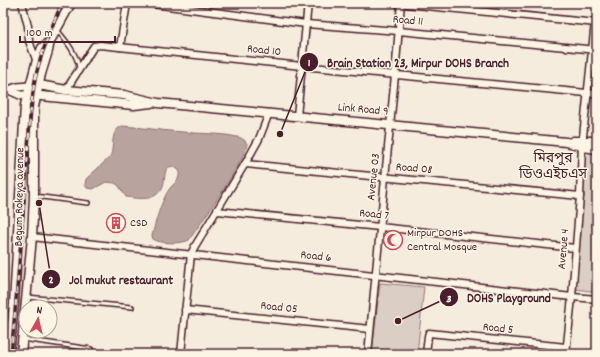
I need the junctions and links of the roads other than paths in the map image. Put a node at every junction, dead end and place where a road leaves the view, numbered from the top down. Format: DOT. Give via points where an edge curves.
graph roads {
  1 [pos="22,3"];
  2 [pos="70,3"];
  3 [pos="127,3"];
  4 [pos="145,3"];
  5 [pos="308,3"];
  6 [pos="399,3"];
  7 [pos="596,22"];
  8 [pos="306,24"];
  9 [pos="56,30"];
  10 [pos="399,31"];
  11 [pos="50,41"];
  12 [pos="120,47"];
  13 [pos="595,50"];
  14 [pos="37,62"];
  15 [pos="302,66"];
  16 [pos="79,69"];
  17 [pos="395,75"];
  18 [pos="35,86"];
  19 [pos="6,89"];
  20 [pos="66,90"];
  21 [pos="588,94"];
  22 [pos="597,94"];
  23 [pos="28,95"];
  24 [pos="37,95"];
  25 [pos="158,103"];
  26 [pos="269,113"];
  27 [pos="297,116"];
  28 [pos="390,125"];
  29 [pos="597,141"];
  30 [pos="583,144"];
  31 [pos="597,148"];
  32 [pos="245,164"];
  33 [pos="385,177"];
  34 [pos="34,196"];
  35 [pos="580,196"];
  36 [pos="88,203"];
  37 [pos="217,211"];
  38 [pos="380,227"];
  39 [pos="32,237"];
  40 [pos="576,248"];
  41 [pos="191,254"];
  42 [pos="375,275"];
  43 [pos="27,297"];
  44 [pos="572,297"];
  45 [pos="597,299"];
  46 [pos="132,307"];
  47 [pos="186,310"];
  48 [pos="370,328"];
  49 [pos="23,339"];
  50 [pos="91,349"];
  51 [pos="566,351"];
  52 [pos="9,354"];
  53 [pos="21,354"];
  54 [pos="182,354"];
  55 [pos="189,354"];
  56 [pos="368,354"];
  57 [pos="426,354"];
  1 -- 14 [label="street" via="29,41"];
  2 -- 9 [label="main road"];
  3 -- 12 [label="street"];
  4 -- 8 [label="street, Road 11"];
  5 -- 8 [label="street"];
  6 -- 7 [label="street"];
  6 -- 10 [label="street, Avenue 03"];
  7 -- 13 [label="street, Avenue 4"];
  8 -- 10 [label="street, Road 11"];
  8 -- 15 [label="street"];
  9 -- 11 [label="main road"];
  9 -- 16 [label="lane" via="74,53"];
  10 -- 13 [label="street, Road 11"];
  10 -- 17 [label="street, Avenue 03"];
  11 -- 14 [label="main road, Begum Rokeya avenue" via="42,48"];
  11 -- 18 [label="main road, Begum Rokeya avenue"];
  12 -- 15 [label="street, Road 10"];
  12 -- 16 [label="street, Road 10" via="94,46"];
  13 -- 21 [label="street, Avenue 4"];
  14 -- 18 [label="main road, Begum Rokeya avenue"];
  15 -- 17 [label="street, Road 10"];
  15 -- 27 [label="street"];
  16 -- 20 [label="street"];
  17 -- 21 [label="street, Road 10"];
  17 -- 28 [label="street, Avenue 03"];
  18 -- 19 [label="street"];
  18 -- 20 [label="main road, Link Road 9"];
  18 -- 23 [label="main road, Begum Rokeya avenue"];
  18 -- 24 [label="main road, Begum Rokeya avenue"];
  19 -- 23 [label="street" via="20,95"];
  20 -- 25 [label="main road, Link Road 9" via="124,95"];
  21 -- 22 [label="street, Road 10"];
  21 -- 30 [label="street, Avenue 4"];
  23 -- 24 [label="main road, Link Road 9"];
  23 -- 52 [label="main road, Begum Rokeya avenue" via="24,115"];
  24 -- 25 [label="main road, Link Road 9" via="134,105"];
  24 -- 34 [label="main road, Begum Rokeya avenue" via="34,107"];
  25 -- 26 [label="main road, Link Road 9"];
  26 -- 27 [label="main road, Link Road 9"];
  26 -- 32 [label="street" via="260,139"];
  27 -- 28 [label="main road, Link Road 9"];
  28 -- 30 [label="main road, Link Road 9"];
  28 -- 33 [label="street, Avenue 03"];
  29 -- 30 [label="main road, Link Road 9"];
  30 -- 31 [label="main road, Link Road 9"];
  30 -- 35 [label="street, Avenue 4"];
  32 -- 33 [label="street, Road 08"];
  32 -- 37 [label="street"];
  33 -- 35 [label="street, Road 08"];
  33 -- 38 [label="street, Avenue 03"];
  34 -- 36 [label="lane"];
  34 -- 39 [label="main road, Begum Rokeya avenue"];
  35 -- 40 [label="street, Avenue 4"];
  37 -- 38 [label="street, Road 7"];
  37 -- 41 [label="street"];
  38 -- 40 [label="street, Road 7"];
  38 -- 42 [label="street, Avenue 03"];
  39 -- 41 [label="street, Road 6"];
  39 -- 43 [label="main road, Begum Rokeya avenue"];
  40 -- 44 [label="street, Avenue 4"];
  41 -- 42 [label="street, Road 6"];
  41 -- 47 [label="street"];
  42 -- 44 [label="street, Road 6"];
  42 -- 48 [label="street, Avenue 03"];
  43 -- 46 [label="lane"];
  44 -- 45 [label="street, Road 6"];
  44 -- 51 [label="street, Avenue 4"];
  47 -- 48 [label="street, Road 05"];
  47 -- 54 [label="street"];
  48 -- 56 [label="street, Avenue 03"];
  49 -- 50 [label="lane"];
  49 -- 53 [label="main road, Begum Rokeya avenue"];
  51 -- 57 [label="street, Road 5" via="429,333"];
  54 -- 55 [label="street"];
}
